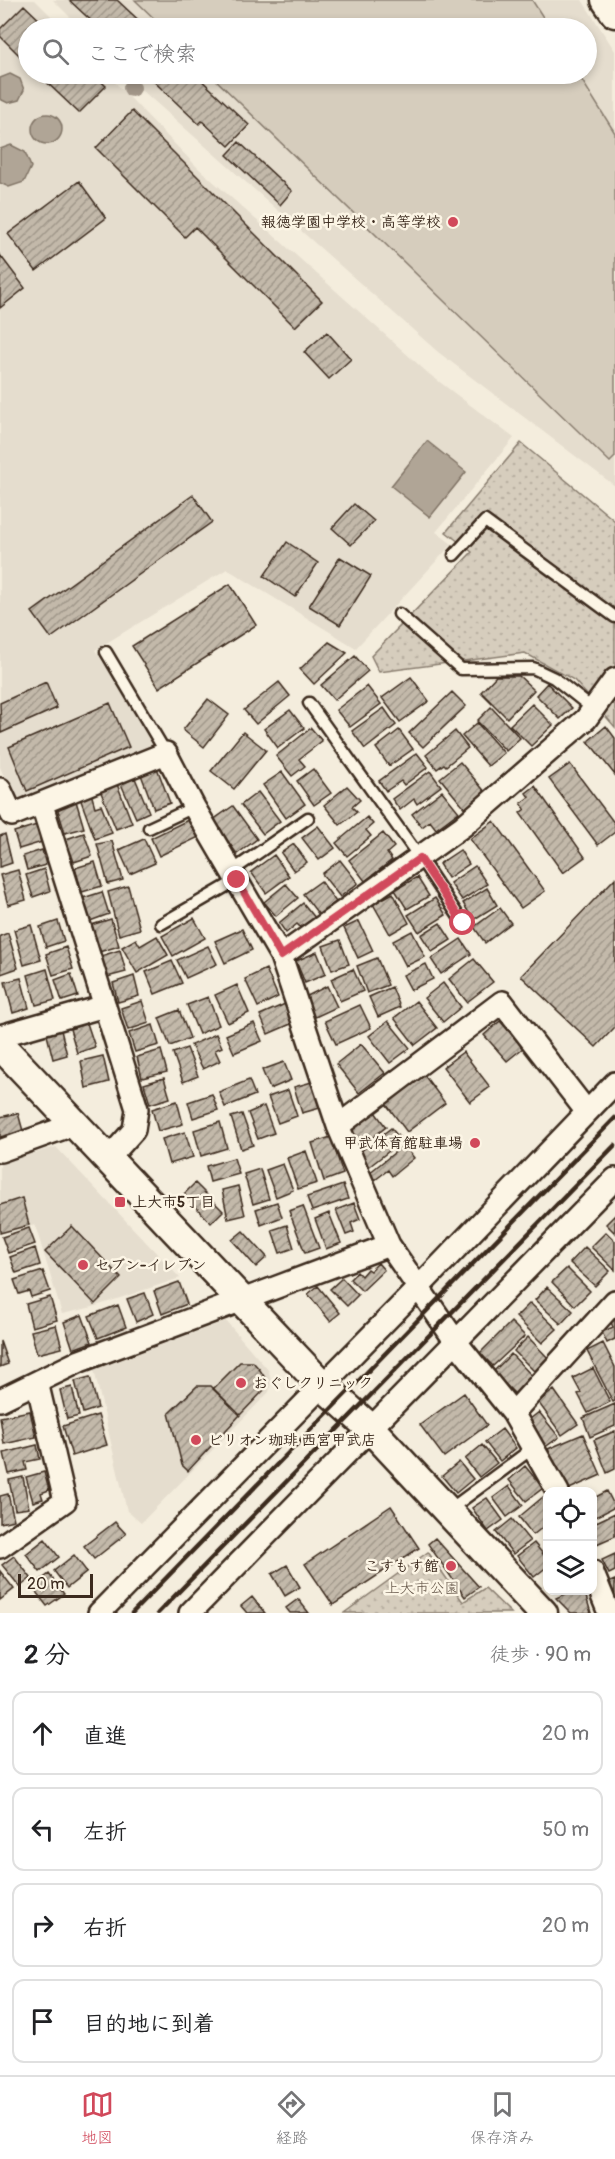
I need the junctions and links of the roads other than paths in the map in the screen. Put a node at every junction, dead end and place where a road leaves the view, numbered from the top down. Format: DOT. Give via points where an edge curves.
graph roads {
  1 [pos="606,0"];
  2 [pos="615,13"];
  3 [pos="454,555"];
  4 [pos="399,614"];
  5 [pos="615,617"];
  6 [pos="106,652"];
  7 [pos="615,679"];
  8 [pos="309,703"];
  9 [pos="593,709"];
  10 [pos="166,753"];
  11 [pos="0,789"];
  12 [pos="42,804"];
  13 [pos="194,807"];
  14 [pos="308,818"];
  15 [pos="149,828"];
  16 [pos="420,858"];
  17 [pos="234,875"];
  18 [pos="463,923"];
  19 [pos="161,924"];
  20 [pos="281,956"];
  21 [pos="105,1006"];
  22 [pos="0,1036"];
  23 [pos="0,1045"];
  24 [pos="615,1083"];
  25 [pos="587,1112"];
  26 [pos="75,1124"];
  27 [pos="338,1126"];
  28 [pos="0,1151"];
  29 [pos="109,1158"];
  30 [pos="615,1179"];
  31 [pos="389,1245"];
  32 [pos="419,1287"];
  33 [pos="243,1301"];
  34 [pos="615,1301"];
  35 [pos="456,1342"];
  36 [pos="37,1382"];
  37 [pos="322,1385"];
  38 [pos="0,1400"];
  39 [pos="513,1413"];
  40 [pos="370,1428"];
  41 [pos="533,1448"];
  42 [pos="556,1487"];
  43 [pos="447,1511"];
  44 [pos="0,1547"];
  45 [pos="597,1583"];
  46 [pos="99,1613"];
  47 [pos="190,1613"];
  48 [pos="543,1613"];
  49 [pos="609,1613"];
  1 -- 2 [label="street"];
  3 -- 5 [label="lane" via="485,521"];
  4 -- 9 [label="lane" via="461,669 533,668 554,678"];
  6 -- 10 [label="lane"];
  7 -- 9 [label="street"];
  8 -- 16 [label="lane"];
  9 -- 16 [label="street" via="463,826"];
  10 -- 12 [label="street"];
  10 -- 13 [label="street"];
  11 -- 12 [label="street" via="12,815"];
  12 -- 21 [label="street"];
  13 -- 15 [label="lane"];
  13 -- 17 [label="street"];
  14 -- 17 [label="lane"];
  16 -- 18 [label="lane"];
  16 -- 20 [label="street"];
  17 -- 19 [label="lane"];
  17 -- 20 [label="street"];
  20 -- 27 [label="street"];
  21 -- 22 [label="street"];
  21 -- 29 [label="street" via="137,1109 134,1130"];
  23 -- 26 [label="street"];
  24 -- 25 [label="street"];
  25 -- 27 [label="street" via="502,1002"];
  25 -- 32 [label="street"];
  26 -- 28 [label="street"];
  26 -- 29 [label="street"];
  27 -- 31 [label="street"];
  29 -- 33 [label="street"];
  30 -- 35 [label="street"];
  31 -- 32 [label="street"];
  31 -- 33 [label="street"];
  32 -- 35 [label="street"];
  32 -- 37 [label="street"];
  33 -- 36 [label="street" via="80,1361"];
  33 -- 37 [label="street"];
  34 -- 39 [label="street"];
  35 -- 39 [label="street"];
  35 -- 40 [label="street"];
  36 -- 38 [label="street"];
  36 -- 44 [label="street" via="65,1501"];
  37 -- 40 [label="street"];
  37 -- 46 [label="street"];
  39 -- 41 [label="street"];
  40 -- 43 [label="street"];
  40 -- 47 [label="street"];
  41 -- 42 [label="street"];
  41 -- 43 [label="lane"];
  43 -- 48 [label="street"];
  45 -- 49 [label="street"];
}
